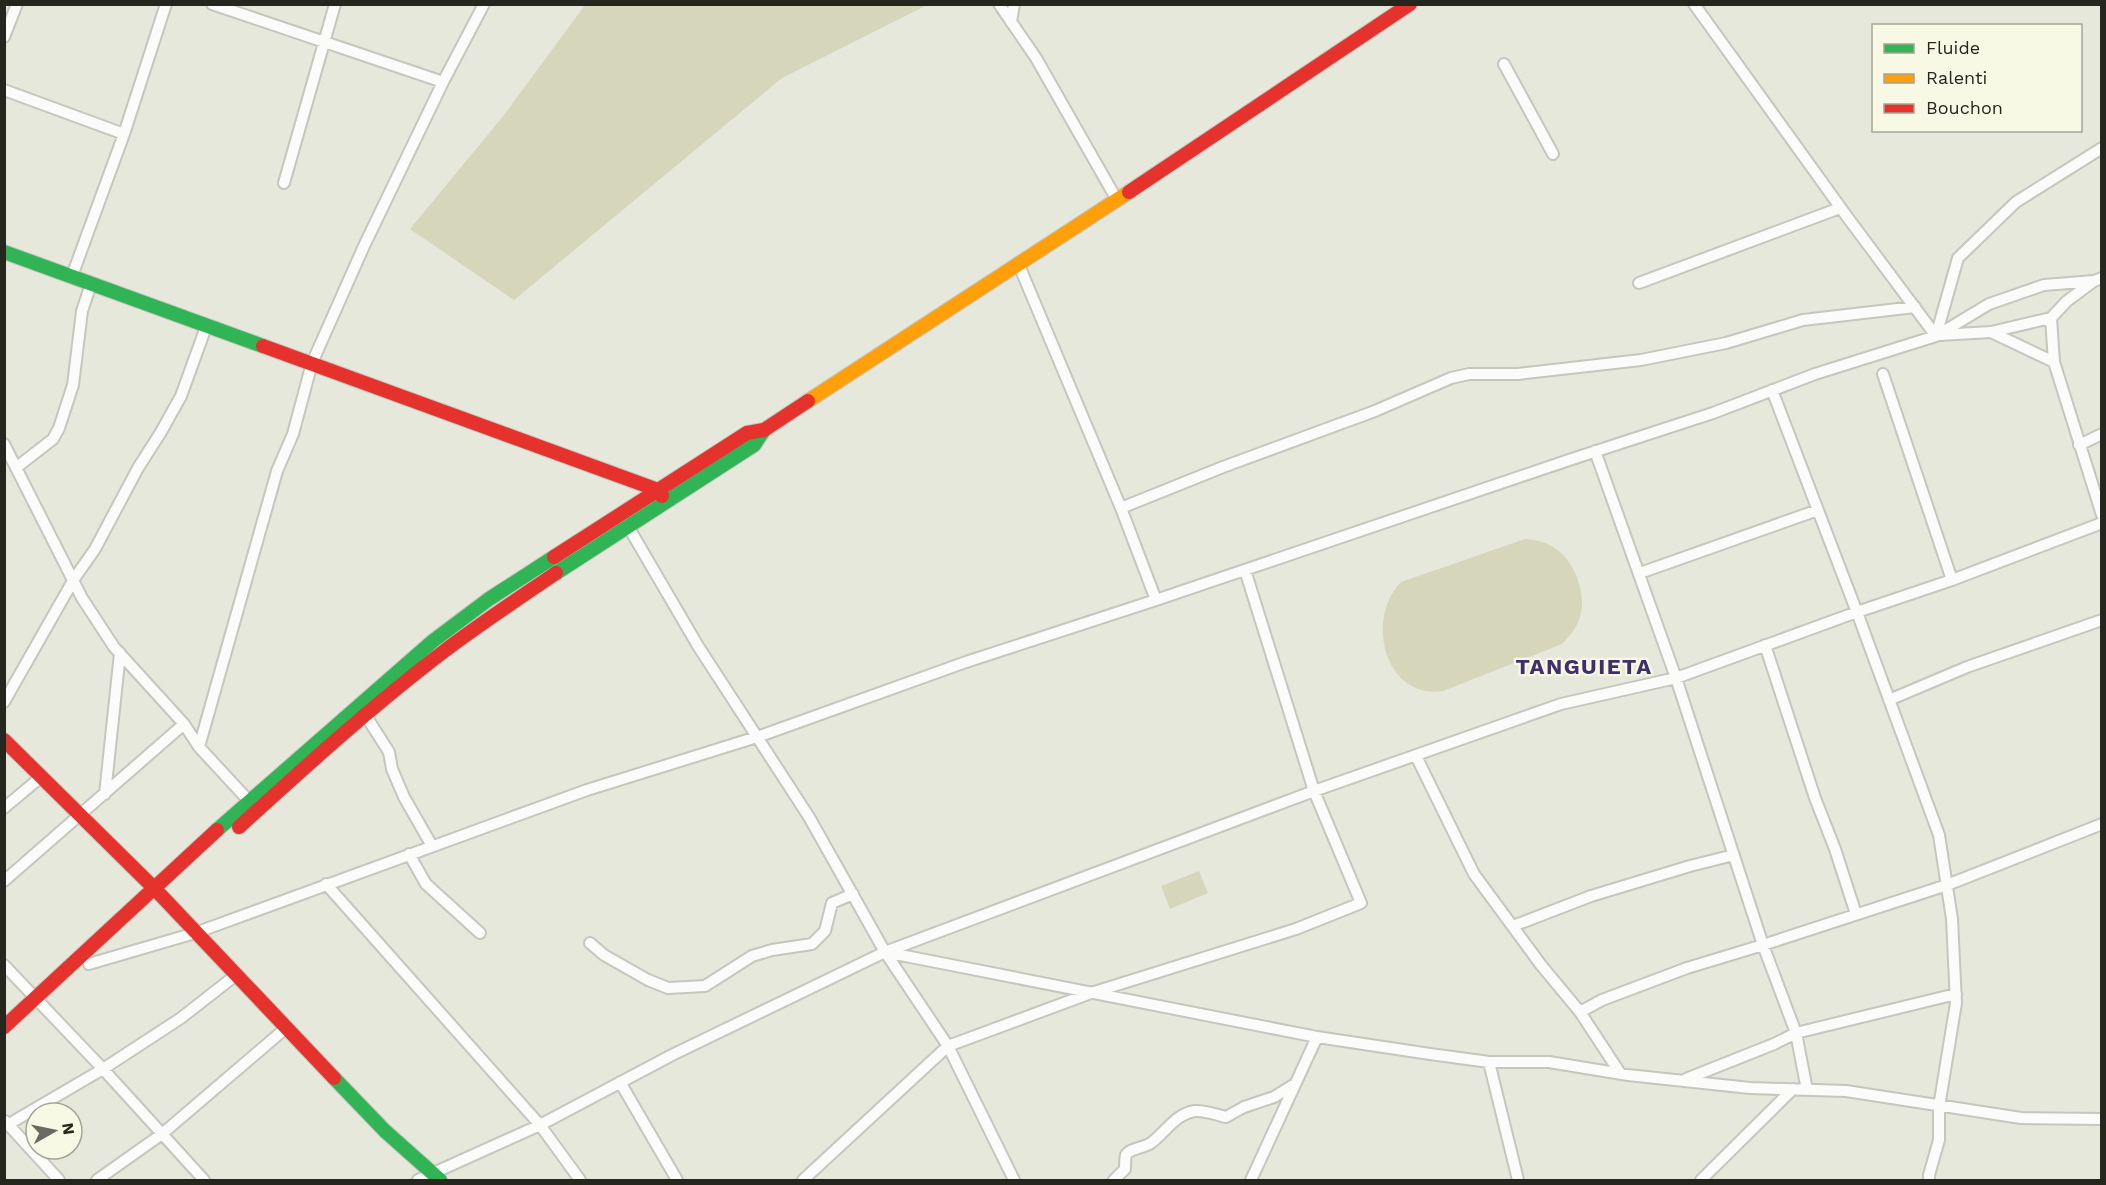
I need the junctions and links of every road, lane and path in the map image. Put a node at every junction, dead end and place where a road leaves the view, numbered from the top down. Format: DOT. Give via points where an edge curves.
graph roads {
  1 [pos="16,4"];
  2 [pos="166,4"];
  3 [pos="213,4"];
  4 [pos="335,4"];
  5 [pos="484,4"];
  6 [pos="999,4"];
  7 [pos="1014,4"];
  8 [pos="1410,4"];
  9 [pos="1694,4"];
  10 [pos="1011,22"];
  11 [pos="4,37"];
  12 [pos="324,42"];
  13 [pos="1504,64"];
  14 [pos="443,82"];
  15 [pos="4,90"];
  16 [pos="124,134"];
  17 [pos="2102,148"];
  18 [pos="1553,154"];
  19 [pos="284,183"];
  20 [pos="1117,200"];
  21 [pos="1840,208"];
  22 [pos="4,252"];
  23 [pos="1018,263"];
  24 [pos="72,276"];
  25 [pos="2098,280"];
  26 [pos="1639,283"];
  27 [pos="91,284"];
  28 [pos="1915,308"];
  29 [pos="2051,318"];
  30 [pos="206,327"];
  31 [pos="1991,332"];
  32 [pos="1936,336"];
  33 [pos="2054,362"];
  34 [pos="312,363"];
  35 [pos="1883,374"];
  36 [pos="1772,390"];
  37 [pos="764,430"];
  38 [pos="2102,435"];
  39 [pos="4,444"];
  40 [pos="2079,445"];
  41 [pos="1595,451"];
  42 [pos="12,464"];
  43 [pos="658,490"];
  44 [pos="666,504"];
  45 [pos="1121,508"];
  46 [pos="1818,510"];
  47 [pos="2102,515"];
  48 [pos="2102,523"];
  49 [pos="629,528"];
  50 [pos="1245,570"];
  51 [pos="1640,573"];
  52 [pos="74,579"];
  53 [pos="1952,580"];
  54 [pos="1156,600"];
  55 [pos="1857,612"];
  56 [pos="2102,620"];
  57 [pos="433,641"];
  58 [pos="1765,645"];
  59 [pos="120,653"];
  60 [pos="442,653"];
  61 [pos="1676,678"];
  62 [pos="1889,699"];
  63 [pos="4,702"];
  64 [pos="366,716"];
  65 [pos="184,724"];
  66 [pos="757,737"];
  67 [pos="4,740"];
  68 [pos="199,747"];
  69 [pos="1416,756"];
  70 [pos="42,777"];
  71 [pos="1314,791"];
  72 [pos="105,794"];
  73 [pos="249,801"];
  74 [pos="4,808"];
  75 [pos="81,816"];
  76 [pos="2102,824"];
  77 [pos="432,846"];
  78 [pos="409,854"];
  79 [pos="1734,855"];
  80 [pos="4,881"];
  81 [pos="326,884"];
  82 [pos="1947,885"];
  83 [pos="159,893"];
  84 [pos="853,894"];
  85 [pos="1856,914"];
  86 [pos="1513,927"];
  87 [pos="195,933"];
  88 [pos="480,933"];
  89 [pos="590,943"];
  90 [pos="1763,945"];
  91 [pos="885,952"];
  92 [pos="89,964"];
  93 [pos="4,965"];
  94 [pos="236,975"];
  95 [pos="1091,993"];
  96 [pos="1956,994"];
  97 [pos="40,1002"];
  98 [pos="1580,1012"];
  99 [pos="4,1028"];
  100 [pos="286,1028"];
  101 [pos="1796,1034"];
  102 [pos="1317,1037"];
  103 [pos="4,1043"];
  104 [pos="948,1046"];
  105 [pos="1489,1062"];
  106 [pos="103,1069"];
  107 [pos="1620,1073"];
  108 [pos="1683,1081"];
  109 [pos="620,1082"];
  110 [pos="1295,1084"];
  111 [pos="1793,1089"];
  112 [pos="1807,1090"];
  113 [pos="1939,1107"];
  114 [pos="2102,1119"];
  115 [pos="7,1122"];
  116 [pos="540,1125"];
  117 [pos="162,1134"];
  118 [pos="436,1177"];
  119 [pos="59,1180"];
  120 [pos="97,1180"];
  121 [pos="204,1180"];
  122 [pos="418,1180"];
  123 [pos="580,1180"];
  124 [pos="677,1180"];
  125 [pos="803,1180"];
  126 [pos="1014,1180"];
  127 [pos="1114,1180"];
  128 [pos="1251,1180"];
  129 [pos="1518,1180"];
  130 [pos="1701,1180"];
  131 [pos="1929,1180"];
  1 -- 11 [label="street"];
  2 -- 16 [label="street"];
  3 -- 12 [label="street"];
  4 -- 12 [label="street"];
  5 -- 14 [label="street"];
  6 -- 10 [label="street"];
  7 -- 10 [label="street"];
  8 -- 20 [label="main road"];
  9 -- 21 [label="street"];
  10 -- 20 [label="street" via="1036,58"];
  12 -- 14 [label="street"];
  12 -- 19 [label="street"];
  13 -- 18 [label="street"];
  14 -- 34 [label="street"];
  15 -- 16 [label="street"];
  16 -- 24 [label="street"];
  17 -- 32 [label="street" via="2016,202 1958,258"];
  20 -- 23 [label="main road"];
  21 -- 26 [label="street"];
  21 -- 28 [label="street"];
  22 -- 24 [label="main road"];
  23 -- 37 [label="main road"];
  23 -- 45 [label="street"];
  24 -- 27 [label="main road"];
  25 -- 29 [label="street" via="2067,301"];
  25 -- 32 [label="street" via="2044,285 1989,304"];
  27 -- 30 [label="main road"];
  27 -- 42 [label="street" via="82,311 72,385 59,428 52,438"];
  28 -- 32 [label="street"];
  28 -- 45 [label="street" via="1803,320 1726,343 1641,360 1451,378"];
  29 -- 31 [label="street"];
  29 -- 33 [label="street"];
  30 -- 34 [label="main road"];
  30 -- 52 [label="street" via="181,396"];
  31 -- 32 [label="street"];
  31 -- 33 [label="street"];
  32 -- 36 [label="street"];
  33 -- 40 [label="street"];
  34 -- 43 [label="main road"];
  34 -- 68 [label="street" via="293,434 277,471"];
  35 -- 53 [label="street"];
  36 -- 41 [label="street"];
  36 -- 46 [label="street"];
  37 -- 43 [label="main road" via="747,433"];
  37 -- 44 [label="main road" via="754,446"];
  38 -- 40 [label="street"];
  39 -- 42 [label="street"];
  40 -- 47 [label="street"];
  41 -- 50 [label="street"];
  41 -- 51 [label="street"];
  42 -- 52 [label="street"];
  43 -- 44 [label="main road"];
  43 -- 57 [label="main road" via="489,599"];
  44 -- 49 [label="main road"];
  45 -- 54 [label="street"];
  46 -- 51 [label="street"];
  46 -- 55 [label="street"];
  48 -- 53 [label="street"];
  49 -- 60 [label="main road" via="524,594"];
  49 -- 66 [label="street"];
  50 -- 54 [label="street"];
  50 -- 71 [label="street"];
  51 -- 61 [label="street"];
  52 -- 59 [label="street" via="82,598"];
  52 -- 63 [label="street"];
  53 -- 55 [label="street"];
  54 -- 66 [label="street" via="966,662"];
  55 -- 58 [label="street"];
  55 -- 62 [label="street"];
  56 -- 62 [label="street"];
  57 -- 60 [label="main road"];
  57 -- 73 [label="main road"];
  58 -- 61 [label="street"];
  58 -- 85 [label="street"];
  59 -- 65 [label="street"];
  59 -- 72 [label="street"];
  60 -- 64 [label="main road"];
  61 -- 69 [label="street" via="1561,704"];
  61 -- 79 [label="street"];
  62 -- 82 [label="street" via="1939,835"];
  64 -- 77 [label="street" via="389,752 404,797"];
  64 -- 83 [label="main road"];
  65 -- 68 [label="street"];
  65 -- 72 [label="street"];
  66 -- 77 [label="street" via="587,790"];
  66 -- 84 [label="street"];
  67 -- 70 [label="main road"];
  68 -- 73 [label="street"];
  69 -- 71 [label="street"];
  69 -- 86 [label="street" via="1474,874"];
  70 -- 74 [label="street"];
  70 -- 75 [label="main road"];
  71 -- 91 [label="street"];
  71 -- 95 [label="street" via="1361,903 1296,929"];
  72 -- 75 [label="street"];
  73 -- 83 [label="main road"];
  75 -- 80 [label="street"];
  75 -- 83 [label="main road"];
  76 -- 82 [label="street"];
  77 -- 78 [label="street"];
  78 -- 81 [label="street"];
  78 -- 88 [label="street" via="426,884"];
  79 -- 86 [label="street" via="1591,896"];
  79 -- 90 [label="street"];
  81 -- 87 [label="street"];
  81 -- 116 [label="street"];
  82 -- 85 [label="street"];
  82 -- 96 [label="street"];
  83 -- 87 [label="main road"];
  83 -- 92 [label="main road"];
  83 -- 97 [label="main road"];
  84 -- 89 [label="street" via="832,903 825,931 812,944 752,956 705,986 668,987 648,980"];
  84 -- 91 [label="street"];
  85 -- 90 [label="street"];
  86 -- 98 [label="street"];
  87 -- 92 [label="street"];
  87 -- 94 [label="main road"];
  90 -- 98 [label="street" via="1687,968"];
  90 -- 101 [label="street"];
  91 -- 95 [label="street"];
  91 -- 104 [label="street"];
  91 -- 109 [label="street"];
  92 -- 97 [label="main road"];
  93 -- 97 [label="street"];
  94 -- 100 [label="main road"];
  94 -- 106 [label="street" via="181,1018"];
  95 -- 102 [label="street"];
  95 -- 104 [label="street"];
  96 -- 101 [label="street"];
  96 -- 113 [label="street"];
  97 -- 99 [label="main road"];
  97 -- 103 [label="main road"];
  97 -- 106 [label="street"];
  98 -- 107 [label="street"];
  100 -- 117 [label="street"];
  100 -- 118 [label="main road" via="385,1131"];
  101 -- 108 [label="street"];
  101 -- 112 [label="street"];
  102 -- 105 [label="street"];
  102 -- 110 [label="street"];
  104 -- 125 [label="street"];
  104 -- 126 [label="street"];
  105 -- 107 [label="street" via="1549,1062"];
  105 -- 129 [label="street"];
  106 -- 115 [label="street"];
  106 -- 117 [label="street"];
  107 -- 108 [label="street"];
  108 -- 111 [label="street"];
  109 -- 116 [label="street"];
  109 -- 124 [label="street"];
  110 -- 127 [label="street" via="1226,1118 1196,1110 1178,1117 1146,1147 1128,1152 1125,1169"];
  110 -- 128 [label="street"];
  111 -- 112 [label="street"];
  111 -- 130 [label="street"];
  112 -- 113 [label="street" via="1846,1091"];
  113 -- 114 [label="street" via="2021,1118"];
  113 -- 131 [label="street" via="1939,1140"];
  115 -- 119 [label="street"];
  116 -- 118 [label="street"];
  116 -- 123 [label="street"];
  117 -- 120 [label="street"];
  117 -- 121 [label="street"];
  118 -- 122 [label="street"];
}
